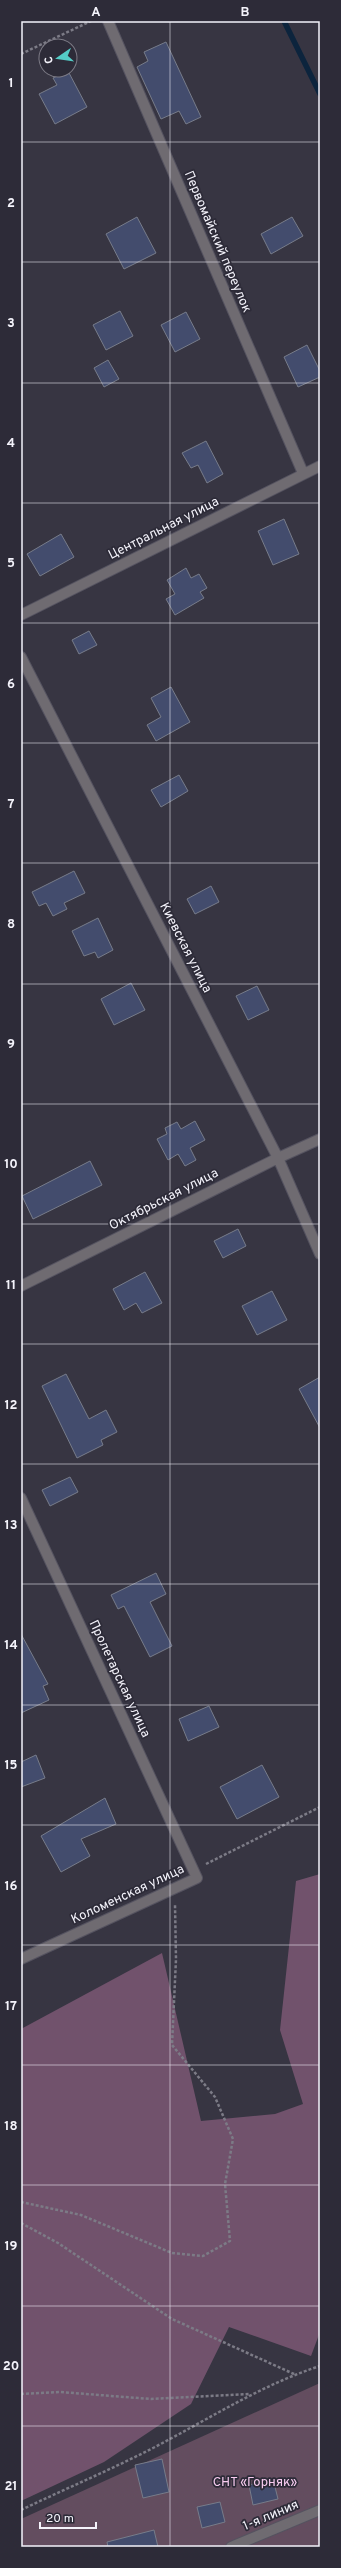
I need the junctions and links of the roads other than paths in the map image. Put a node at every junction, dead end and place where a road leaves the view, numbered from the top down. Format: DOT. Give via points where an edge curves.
graph roads {
  1 [pos="108,21"];
  2 [pos="320,466"];
  3 [pos="303,474"];
  4 [pos="21,615"];
  5 [pos="21,657"];
  6 [pos="320,1139"];
  7 [pos="278,1158"];
  8 [pos="320,1254"];
  9 [pos="21,1286"];
  10 [pos="21,1498"];
  11 [pos="193,1871"];
  12 [pos="21,1959"];
  13 [pos="320,2510"];
  14 [pos="231,2547"];
  1 -- 3 [label="street, Первомайский переулок"];
  2 -- 3 [label="street, Центральная улица"];
  3 -- 4 [label="street, Центральная улица"];
  5 -- 7 [label="street, Киевская улица"];
  6 -- 7 [label="street, Октябрьская улица"];
  7 -- 8 [label="street, Киевская улица"];
  7 -- 9 [label="street, Октябрьская улица"];
  10 -- 11 [label="street, Пролетарская улица"];
  11 -- 12 [label="street, Коломенская улица" via="197,1878"];
  13 -- 14 [label="street, 1-я линия"];
}
